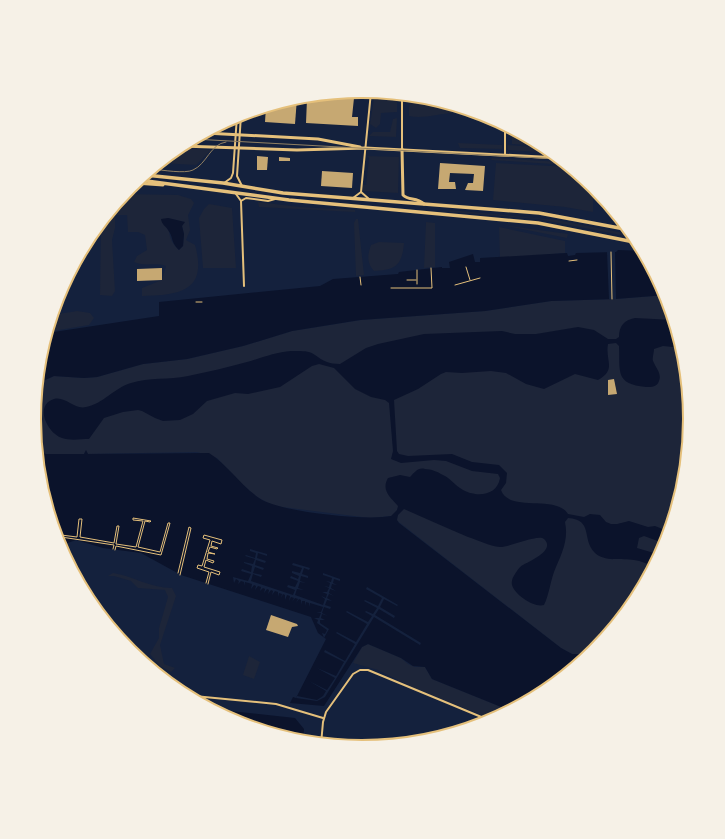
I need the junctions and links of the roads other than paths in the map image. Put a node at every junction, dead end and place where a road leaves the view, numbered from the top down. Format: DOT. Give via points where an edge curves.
graph roads {
  1 [pos="370,98"];
  2 [pos="402,101"];
  3 [pos="241,121"];
  4 [pos="237,123"];
  5 [pos="505,131"];
  6 [pos="216,133"];
  7 [pos="236,134"];
  8 [pos="240,135"];
  9 [pos="193,146"];
  10 [pos="234,148"];
  11 [pos="239,148"];
  12 [pos="365,148"];
  13 [pos="402,149"];
  14 [pos="505,155"];
  15 [pos="549,157"];
  16 [pos="153,176"];
  17 [pos="147,181"];
  18 [pos="223,183"];
  19 [pos="145,184"];
  20 [pos="184,186"];
  21 [pos="242,186"];
  22 [pos="234,192"];
  23 [pos="361,192"];
  24 [pos="276,198"];
  25 [pos="352,198"];
  26 [pos="370,200"];
  27 [pos="241,201"];
  28 [pos="424,204"];
  29 [pos="621,228"];
  30 [pos="630,241"];
  31 [pos="611,252"];
  32 [pos="244,286"];
  33 [pos="612,299"];
  34 [pos="200,697"];
  35 [pos="323,718"];
  36 [pos="483,718"];
  37 [pos="321,738"];
  1 -- 12 [label="street"];
  2 -- 13 [label="street"];
  3 -- 8 [label="street"];
  4 -- 7 [label="street"];
  5 -- 14 [label="street"];
  6 -- 7 [label="main road"];
  7 -- 8 [label="main road"];
  7 -- 10 [label="street"];
  8 -- 11 [label="street"];
  8 -- 12 [label="main road" via="318,139"];
  9 -- 10 [label="main road"];
  10 -- 11 [label="main road"];
  10 -- 18 [label="street" via="233,173 231,178"];
  11 -- 12 [label="main road"];
  11 -- 21 [label="street" via="237,176"];
  12 -- 13 [label="main road"];
  12 -- 23 [label="street"];
  13 -- 14 [label="main road"];
  13 -- 28 [label="main road" via="403,195 406,198 418,199"];
  14 -- 15 [label="main road"];
  16 -- 18 [label="main road"];
  17 -- 20 [label="main road"];
  18 -- 21 [label="main road"];
  19 -- 20 [label="main road"];
  20 -- 22 [label="main road"];
  21 -- 25 [label="main road" via="283,193"];
  22 -- 24 [label="main road"];
  22 -- 27 [label="street"];
  23 -- 25 [label="street"];
  23 -- 26 [label="street"];
  24 -- 27 [label="street" via="268,201 248,198"];
  24 -- 30 [label="main road" via="538,223"];
  25 -- 26 [label="main road"];
  26 -- 28 [label="main road"];
  27 -- 32 [label="street"];
  28 -- 29 [label="main road" via="539,212"];
  31 -- 33 [label="lane"];
  34 -- 35 [label="street" via="276,704"];
  35 -- 36 [label="street" via="350,677 356,671 365,669"];
  35 -- 37 [label="street"];
}
